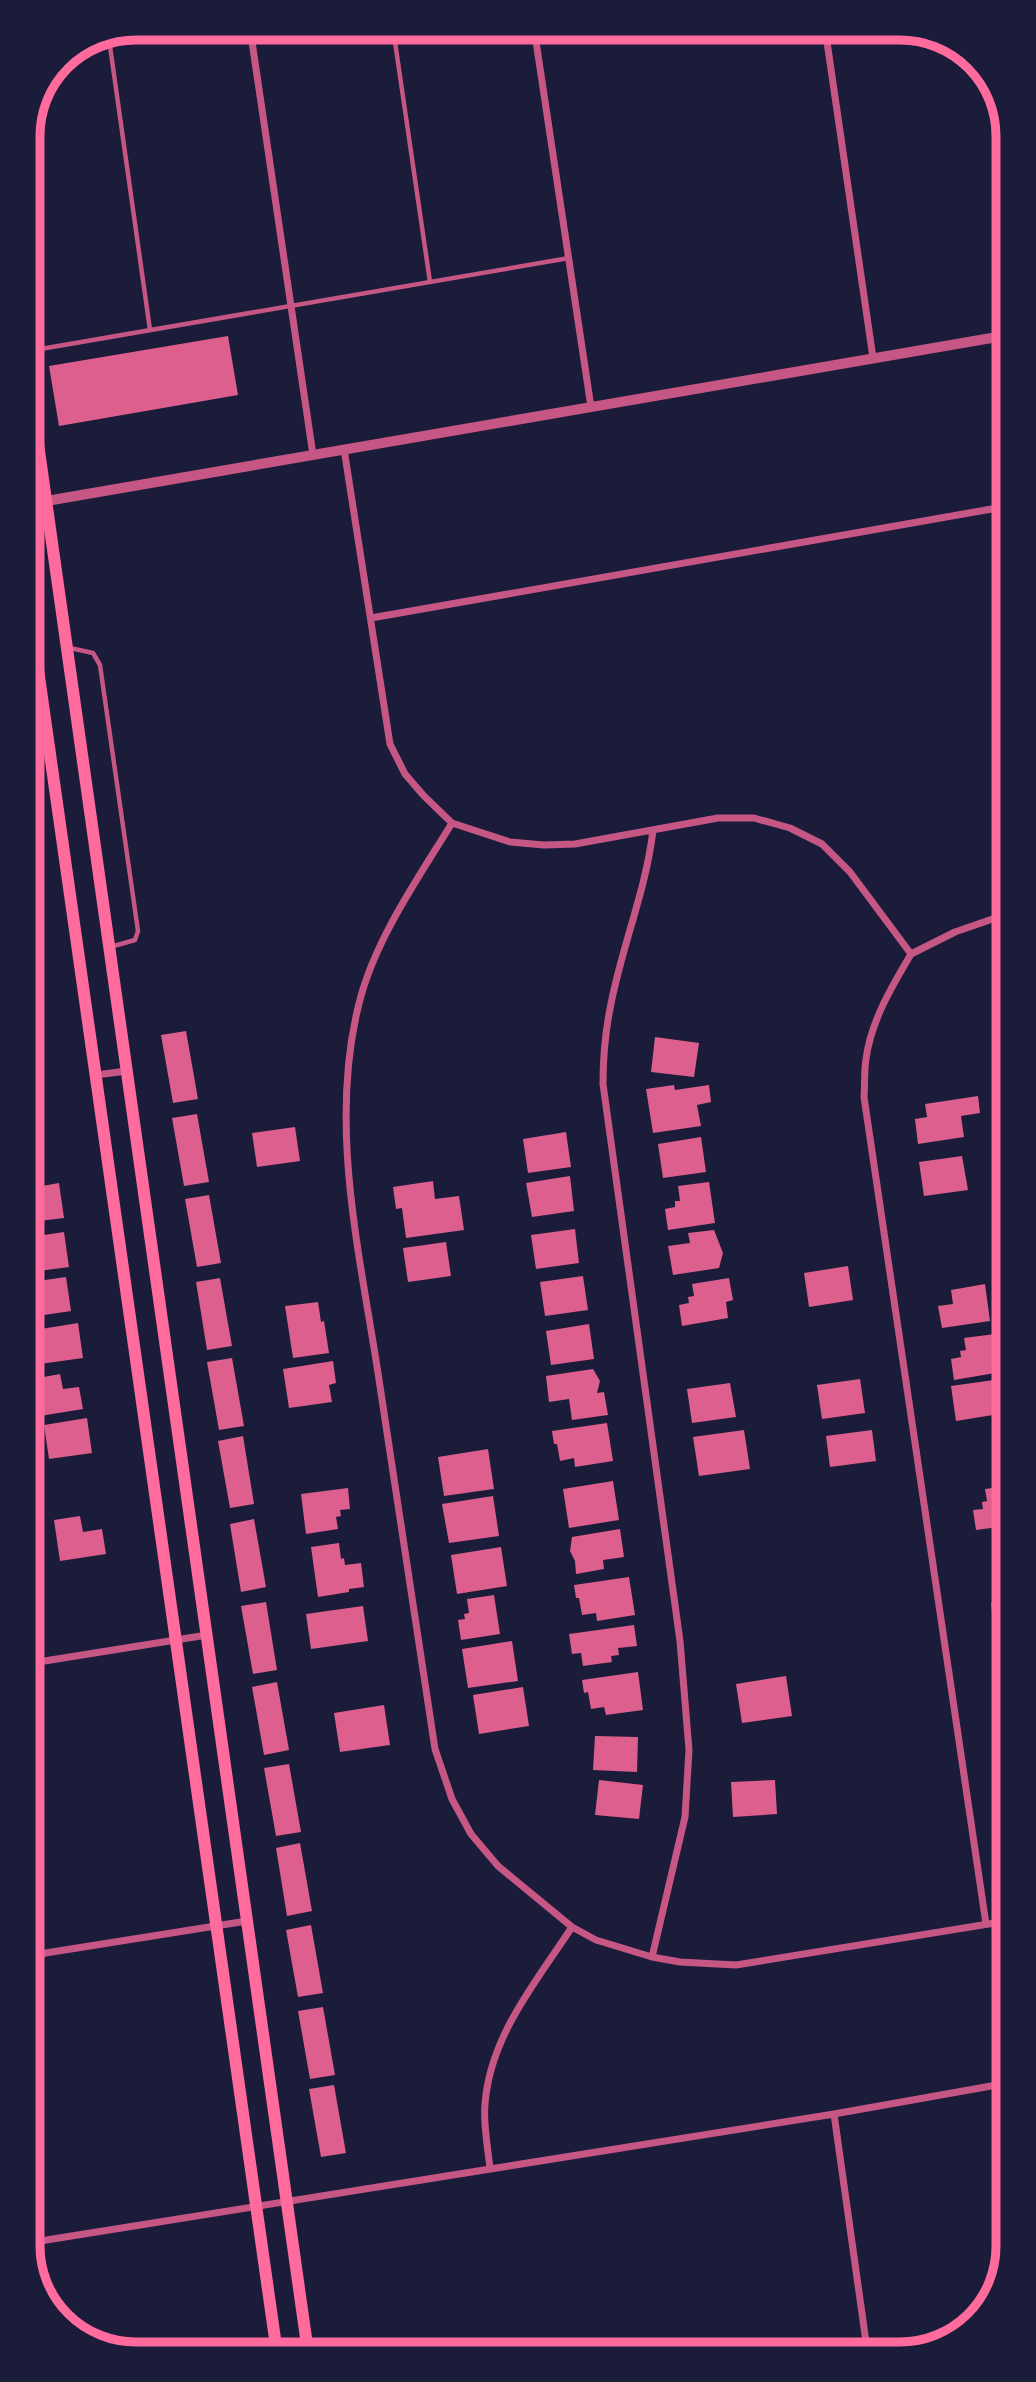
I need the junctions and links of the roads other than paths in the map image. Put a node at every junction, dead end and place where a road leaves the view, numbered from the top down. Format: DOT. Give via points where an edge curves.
graph roads {
  1 [pos="252,40"];
  2 [pos="395,40"];
  3 [pos="536,40"];
  4 [pos="827,40"];
  5 [pos="110,44"];
  6 [pos="569,258"];
  7 [pos="429,282"];
  8 [pos="290,306"];
  9 [pos="150,330"];
  10 [pos="996,337"];
  11 [pos="40,349"];
  12 [pos="873,358"];
  13 [pos="591,407"];
  14 [pos="344,449"];
  15 [pos="313,455"];
  16 [pos="40,458"];
  17 [pos="46,501"];
  18 [pos="40,502"];
  19 [pos="996,508"];
  20 [pos="371,618"];
  21 [pos="67,647"];
  22 [pos="40,699"];
  23 [pos="452,823"];
  24 [pos="653,830"];
  25 [pos="996,918"];
  26 [pos="110,947"];
  27 [pos="911,954"];
  28 [pos="127,1071"];
  29 [pos="96,1076"];
  30 [pos="207,1635"];
  31 [pos="176,1640"];
  32 [pos="40,1662"];
  33 [pos="247,1921"];
  34 [pos="996,1923"];
  35 [pos="986,1924"];
  36 [pos="218,1926"];
  37 [pos="572,1927"];
  38 [pos="40,1954"];
  39 [pos="652,1957"];
  40 [pos="996,2085"];
  41 [pos="834,2114"];
  42 [pos="489,2169"];
  43 [pos="287,2200"];
  44 [pos="257,2205"];
  45 [pos="40,2241"];
  46 [pos="276,2342"];
  47 [pos="306,2342"];
  48 [pos="866,2342"];
  1 -- 8 [label="street"];
  2 -- 7 [label="lane"];
  3 -- 6 [label="street"];
  4 -- 12 [label="street"];
  5 -- 9 [label="lane"];
  6 -- 7 [label="lane"];
  6 -- 13 [label="street"];
  7 -- 8 [label="lane"];
  8 -- 9 [label="lane"];
  8 -- 15 [label="street"];
  9 -- 11 [label="lane"];
  10 -- 12 [label="street"];
  12 -- 13 [label="street"];
  13 -- 14 [label="street"];
  14 -- 15 [label="street"];
  14 -- 20 [label="street"];
  15 -- 17 [label="street"];
  16 -- 17 [label="main road"];
  17 -- 18 [label="street"];
  17 -- 21 [label="main road"];
  19 -- 20 [label="street"];
  20 -- 23 [label="street" via="390,744 405,774"];
  21 -- 26 [label="main road"];
  21 -- 26 [label="lane" via="93,653 100,665 138,931 135,940"];
  22 -- 29 [label="main road"];
  23 -- 24 [label="street" via="510,842 544,845"];
  23 -- 37 [label="street" via="384,940 361,995 348,1059 344,1126 435,1749 452,1799 471,1834 498,1866"];
  24 -- 27 [label="street" via="718,818 754,818 790,828 822,844 850,872"];
  24 -- 39 [label="street" via="649,866 610,1006 603,1084 680,1641 689,1750 685,1817"];
  25 -- 27 [label="street"];
  26 -- 28 [label="main road"];
  27 -- 35 [label="street" via="875,1024 866,1057 864,1097"];
  28 -- 29 [label="street"];
  28 -- 30 [label="main road"];
  29 -- 31 [label="main road"];
  30 -- 31 [label="street"];
  30 -- 33 [label="main road"];
  31 -- 32 [label="street"];
  31 -- 36 [label="main road"];
  33 -- 36 [label="street"];
  33 -- 43 [label="main road"];
  34 -- 35 [label="street"];
  35 -- 39 [label="street" via="736,1965"];
  36 -- 38 [label="street"];
  36 -- 44 [label="main road"];
  37 -- 39 [label="street" via="596,1940"];
  37 -- 42 [label="street" via="503,2034 492,2062 485,2106"];
  40 -- 41 [label="street"];
  41 -- 42 [label="street"];
  41 -- 48 [label="street"];
  42 -- 43 [label="street"];
  43 -- 44 [label="street"];
  43 -- 47 [label="main road"];
  44 -- 45 [label="street"];
  44 -- 46 [label="main road"];
}
